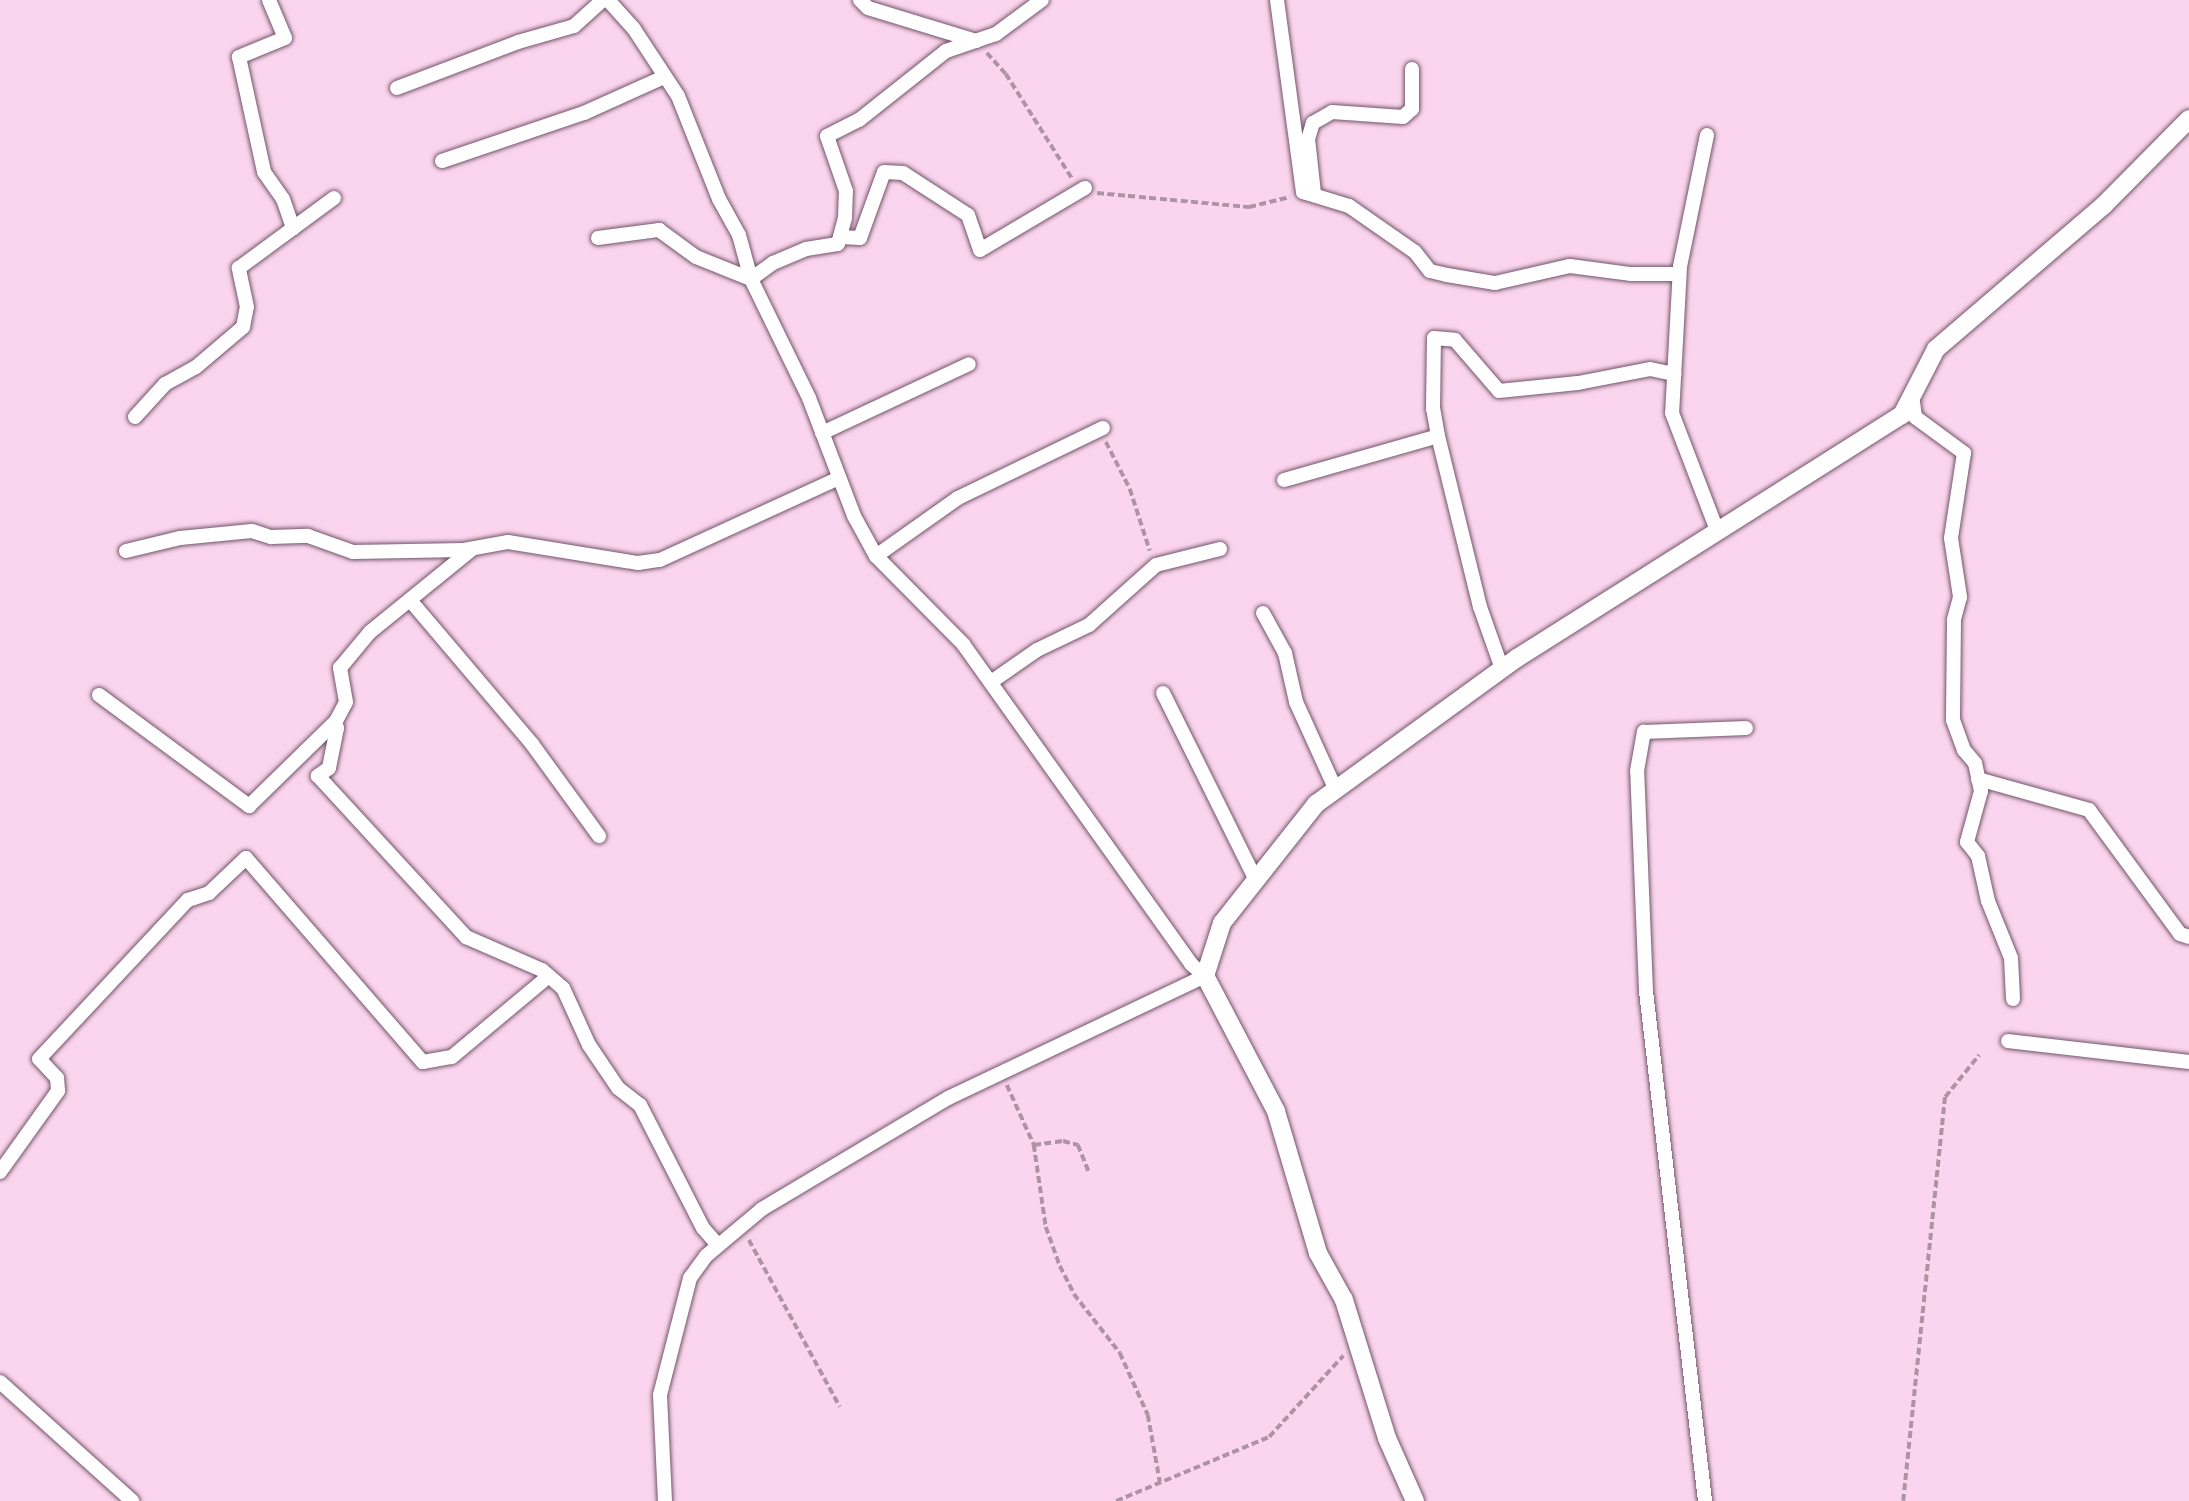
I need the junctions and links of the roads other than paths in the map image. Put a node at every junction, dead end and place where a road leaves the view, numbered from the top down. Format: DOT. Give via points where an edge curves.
graph roads {
  1 [pos="270,0"];
  2 [pos="605,0"];
  3 [pos="860,0"];
  4 [pos="1042,0"];
  5 [pos="1277,0"];
  6 [pos="976,41"];
  7 [pos="1412,69"];
  8 [pos="664,77"];
  9 [pos="397,88"];
  10 [pos="2189,119"];
  11 [pos="1707,135"];
  12 [pos="442,161"];
  13 [pos="1085,188"];
  14 [pos="1308,193"];
  15 [pos="334,198"];
  16 [pos="293,228"];
  17 [pos="840,237"];
  18 [pos="598,238"];
  19 [pos="1679,274"];
  20 [pos="751,279"];
  21 [pos="969,364"];
  22 [pos="1674,374"];
  23 [pos="1912,396"];
  24 [pos="135,417"];
  25 [pos="1102,428"];
  26 [pos="822,433"];
  27 [pos="1438,436"];
  28 [pos="839,478"];
  29 [pos="1284,480"];
  30 [pos="1717,530"];
  31 [pos="472,549"];
  32 [pos="1220,549"];
  33 [pos="126,551"];
  34 [pos="876,556"];
  35 [pos="410,600"];
  36 [pos="1263,613"];
  37 [pos="1502,669"];
  38 [pos="991,682"];
  39 [pos="1163,693"];
  40 [pos="99,695"];
  41 [pos="332,725"];
  42 [pos="1746,728"];
  43 [pos="1978,779"];
  44 [pos="1336,790"];
  45 [pos="599,836"];
  46 [pos="1256,880"];
  47 [pos="2189,937"];
  48 [pos="549,976"];
  49 [pos="1205,976"];
  50 [pos="2014,999"];
  51 [pos="2008,1041"];
  52 [pos="2189,1062"];
  53 [pos="0,1172"];
  54 [pos="718,1245"];
  55 [pos="0,1382"];
  56 [pos="132,1501"];
  57 [pos="665,1501"];
  58 [pos="1415,1501"];
  59 [pos="1705,1501"];
  1 -- 16 [label="street" via="285,38 239,57 264,172 283,199"];
  2 -- 8 [label="street" via="634,29"];
  2 -- 9 [label="street" via="574,26"];
  3 -- 6 [label="street" via="868,8"];
  4 -- 6 [label="street" via="996,34"];
  5 -- 14 [label="street"];
  6 -- 17 [label="street" via="946,51 859,120 827,136 846,191"];
  7 -- 14 [label="street" via="1412,109 1403,117 1332,112 1313,123 1308,139"];
  8 -- 12 [label="street" via="584,113"];
  8 -- 20 [label="street" via="678,96 719,199 739,235"];
  10 -- 23 [label="street" via="2104,205 1936,349"];
  11 -- 19 [label="street"];
  13 -- 17 [label="street" via="980,250 968,215 903,173 884,172 860,238"];
  14 -- 19 [label="street" via="1349,206 1415,252 1430,271 1447,275 1495,283 1570,266 1631,274"];
  15 -- 16 [label="street"];
  16 -- 24 [label="street" via="239,268 247,307 243,327 196,367 165,384"];
  17 -- 20 [label="street" via="838,244 806,249"];
  18 -- 20 [label="street" via="659,230 696,257"];
  19 -- 22 [label="street"];
  20 -- 26 [label="street"];
  21 -- 26 [label="street"];
  22 -- 27 [label="street" via="1650,369 1499,391 1455,340 1434,338 1433,409"];
  22 -- 30 [label="street" via="1676,432"];
  23 -- 30 [label="street" via="1902,415"];
  23 -- 43 [label="street" via="1915,416 1964,453 1951,538 1960,597 1954,620 1953,720"];
  25 -- 34 [label="street" via="958,498"];
  26 -- 28 [label="street"];
  27 -- 29 [label="street"];
  27 -- 37 [label="street" via="1480,607"];
  28 -- 31 [label="street" via="660,560 611,562 508,542"];
  28 -- 34 [label="street"];
  30 -- 37 [label="street"];
  31 -- 33 [label="street" via="353,552 308,536 271,537 252,531 180,538"];
  31 -- 35 [label="street"];
  32 -- 38 [label="street" via="1156,565 1089,625 1037,650"];
  34 -- 38 [label="street" via="950,628"];
  35 -- 41 [label="street" via="370,632 340,668 346,702"];
  35 -- 45 [label="street" via="531,744"];
  36 -- 44 [label="street" via="1285,653 1296,702"];
  37 -- 44 [label="street"];
  38 -- 49 [label="street" via="1191,964"];
  39 -- 46 [label="street"];
  40 -- 41 [label="street" via="249,806"];
  41 -- 48 [label="street" via="337,728 329,768 318,776 466,937"];
  42 -- 59 [label="street" via="1644,732 1637,771 1646,991"];
  43 -- 47 [label="street" via="2089,810 2180,934"];
  43 -- 50 [label="street" via="1981,791 1966,842 1978,856 1987,901 2011,958"];
  44 -- 46 [label="street" via="1316,804"];
  46 -- 49 [label="street" via="1222,923"];
  48 -- 53 [label="street" via="452,1057 439,1063 423,1062 246,858 209,893 188,901 39,1059 57,1078 58,1091"];
  48 -- 54 [label="street" via="563,988 589,1045 618,1088 640,1105 703,1228"];
  49 -- 54 [label="street" via="937,1105 762,1209"];
  49 -- 58 [label="street" via="1276,1111 1318,1253 1344,1300 1387,1438"];
  51 -- 52 [label="street"];
  54 -- 57 [label="street" via="690,1278 660,1395"];
  55 -- 56 [label="street"];
}
